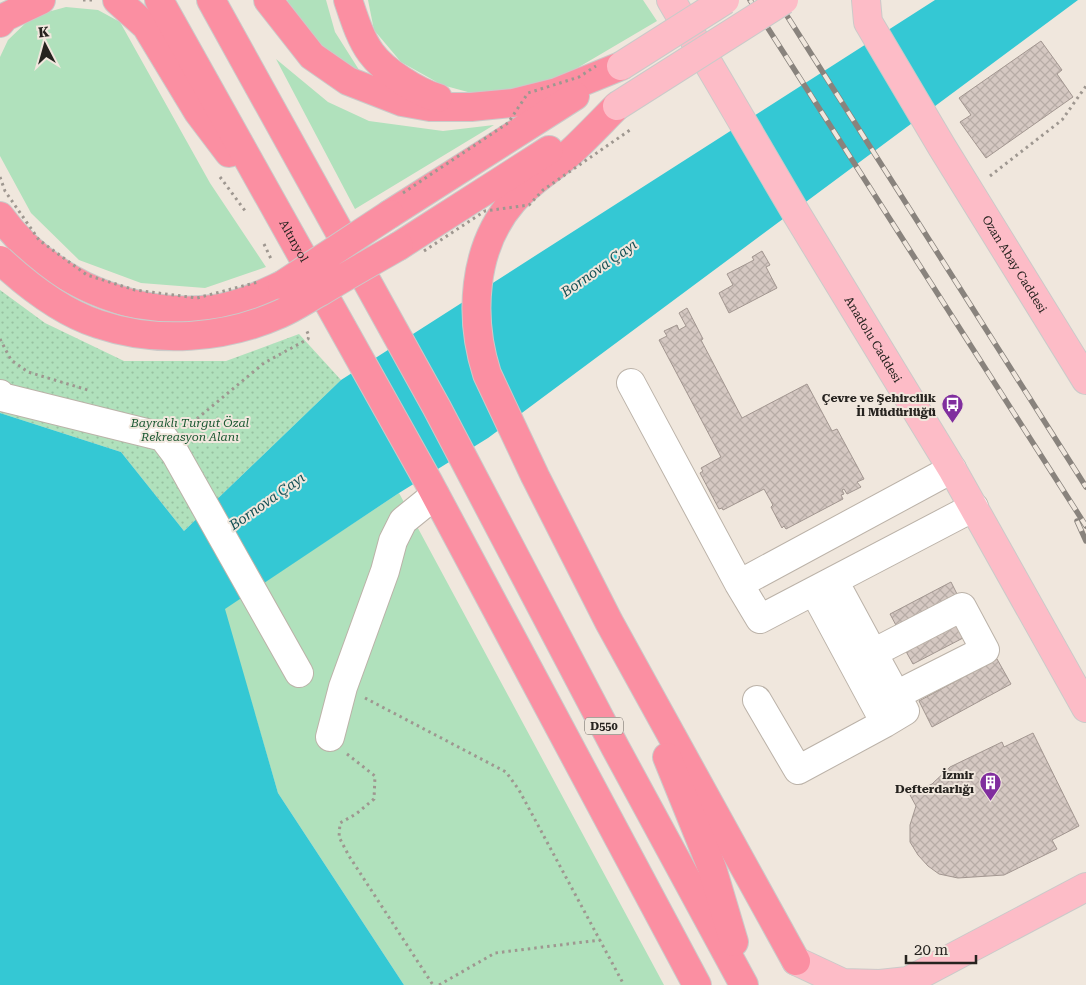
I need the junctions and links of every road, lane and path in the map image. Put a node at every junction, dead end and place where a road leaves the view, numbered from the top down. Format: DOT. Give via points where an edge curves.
graph roads {
  1 [pos="41,0"];
  2 [pos="83,0"];
  3 [pos="98,0"];
  4 [pos="117,0"];
  5 [pos="159,0"];
  6 [pos="211,0"];
  7 [pos="268,0"];
  8 [pos="348,0"];
  9 [pos="671,0"];
  10 [pos="725,0"];
  11 [pos="784,0"];
  12 [pos="851,0"];
  13 [pos="867,11"];
  14 [pos="0,23"];
  15 [pos="612,64"];
  16 [pos="1086,86"];
  17 [pos="523,101"];
  18 [pos="617,106"];
  19 [pos="471,107"];
  20 [pos="216,172"];
  21 [pos="0,177"];
  22 [pos="267,192"];
  23 [pos="969,192"];
  24 [pos="400,195"];
  25 [pos="0,216"];
  26 [pos="252,220"];
  27 [pos="260,238"];
  28 [pos="0,260"];
  29 [pos="274,264"];
  30 [pos="267,280"];
  31 [pos="305,327"];
  32 [pos="0,339"];
  33 [pos="1086,380"];
  34 [pos="631,383"];
  35 [pos="96,392"];
  36 [pos="0,394"];
  37 [pos="179,441"];
  38 [pos="952,469"];
  39 [pos="432,488"];
  40 [pos="974,507"];
  41 [pos="739,584"];
  42 [pos="824,586"];
  43 [pos="609,622"];
  44 [pos="873,653"];
  45 [pos="299,673"];
  46 [pos="343,687"];
  47 [pos="896,696"];
  48 [pos="758,700"];
  49 [pos="1086,708"];
  50 [pos="885,723"];
  51 [pos="330,737"];
  52 [pos="1086,887"];
  53 [pos="600,940"];
  54 [pos="796,961"];
  55 [pos="906,983"];
  56 [pos="433,985"];
  57 [pos="439,985"];
  58 [pos="624,985"];
  59 [pos="697,985"];
  60 [pos="746,985"];
  61 [pos="809,985"];
  1 -- 14 [label="highway" via="5,17"];
  2 -- 3 [label="path"];
  4 -- 22 [label="highway" via="146,26 198,112 228,152"];
  5 -- 22 [label="highway, Altınyol"];
  6 -- 60 [label="highway, D550" via="437,408 615,747"];
  7 -- 19 [label="highway" via="312,56 348,81 402,102 430,107"];
  8 -- 19 [label="highway" via="358,29 372,54 396,78 429,96"];
  9 -- 38 [label="main road, Anadolu Caddesi"];
  10 -- 15 [label="main road, bridge"];
  11 -- 18 [label="main road, bridge"];
  12 -- 13 [label="street"];
  13 -- 23 [label="main road, Ozan Abay Caddesi"];
  15 -- 17 [label="highway" via="557,92"];
  15 -- 17 [label="path, bridge" via="528,93"];
  15 -- 25 [label="highway, bridge" via="282,285 249,300 216,309 183,311 151,308 86,287 54,269"];
  16 -- 23 [label="path" via="1062,120"];
  17 -- 19 [label="highway"];
  17 -- 24 [label="path, bridge" via="508,124"];
  18 -- 28 [label="highway, bridge" via="399,246 303,302 252,325 226,332 170,337 97,324 36,290"];
  18 -- 43 [label="highway, bridge" via="512,202 495,228 484,254 476,304 478,338 487,374"];
  20 -- 26 [label="path"];
  21 -- 30 [label="path, bridge" via="5,191 39,240 87,275 135,290 197,298"];
  22 -- 39 [label="highway, Altınyol"];
  23 -- 33 [label="main road, Ozan Abay Caddesi"];
  27 -- 29 [label="path"];
  31 -- 37 [label="path" via="308,339 264,363"];
  32 -- 35 [label="path" via="11,360 28,372"];
  34 -- 41 [label="street"];
  36 -- 37 [label="street"];
  37 -- 45 [label="street"];
  38 -- 40 [label="main road, Anadolu Caddesi"];
  38 -- 41 [label="street"];
  39 -- 46 [label="street" via="403,521 393,541"];
  39 -- 59 [label="highway, Altınyol"];
  40 -- 42 [label="street"];
  40 -- 49 [label="main road, Anadolu Caddesi"];
  41 -- 42 [label="street" via="760,619"];
  42 -- 44 [label="street"];
  42 -- 50 [label="street"];
  43 -- 54 [label="highway"];
  43 -- 60 [label="highway" via="712,868"];
  44 -- 47 [label="street"];
  44 -- 47 [label="street" via="962,607 986,650"];
  46 -- 51 [label="street"];
  46 -- 53 [label="path" via="506,772 519,790"];
  47 -- 50 [label="street" via="905,712"];
  48 -- 50 [label="street" via="798,770"];
  51 -- 56 [label="path" via="333,743 375,776 374,799 340,824 340,837"];
  52 -- 55 [label="main road"];
  53 -- 57 [label="path" via="495,953"];
  53 -- 58 [label="path"];
  54 -- 55 [label="main road" via="843,983"];
  54 -- 61 [label="street"];
}
